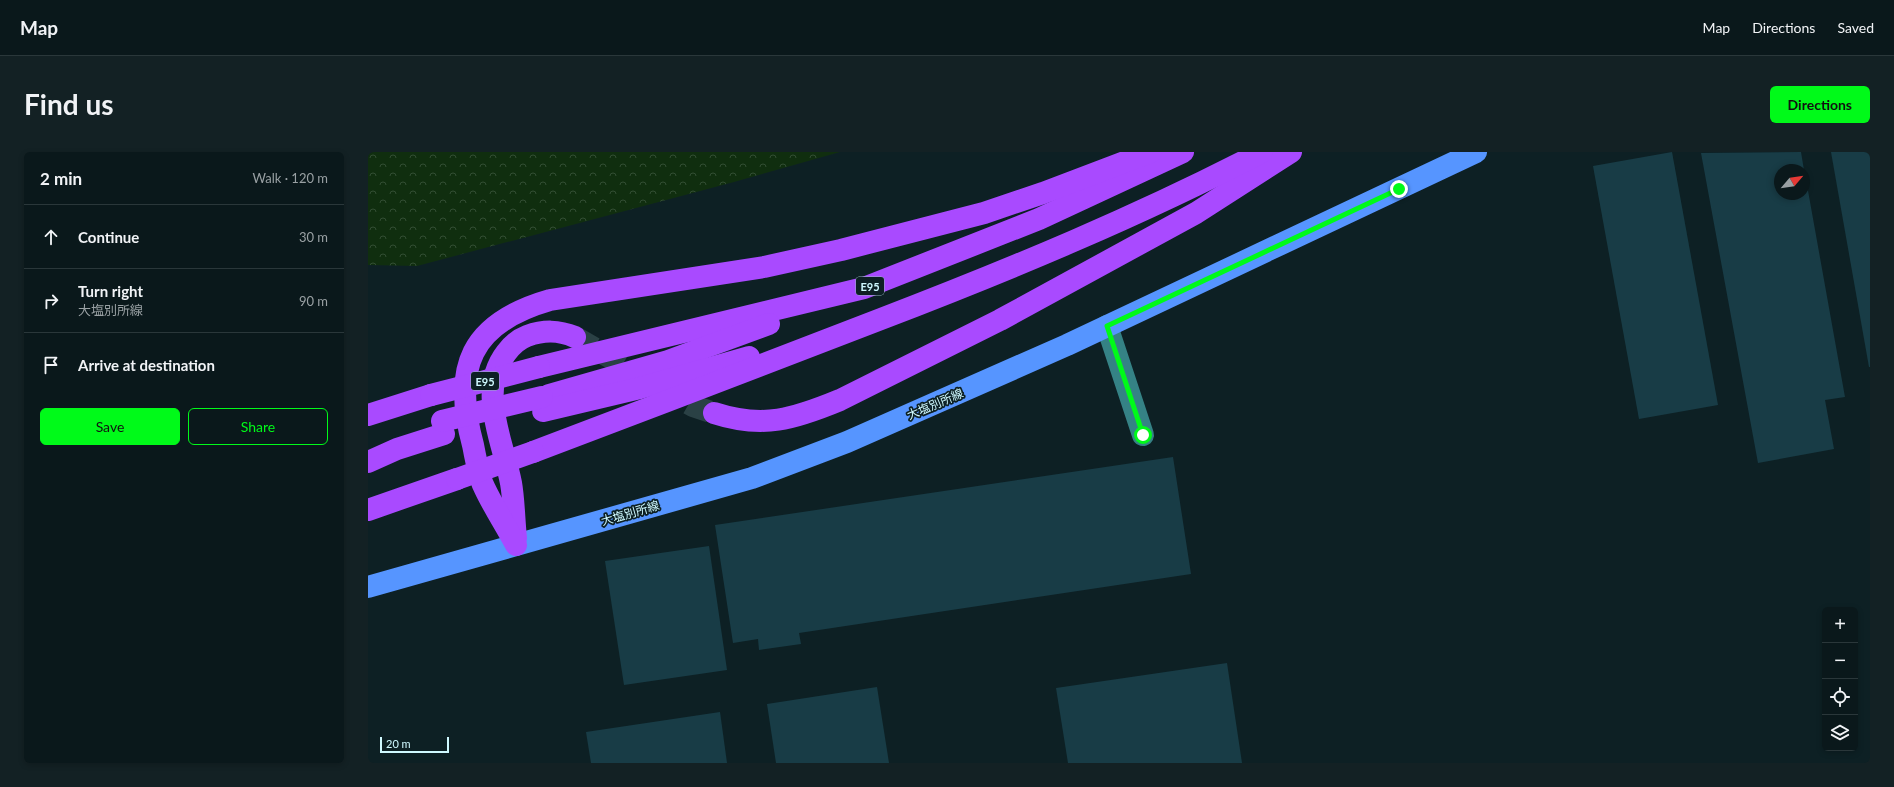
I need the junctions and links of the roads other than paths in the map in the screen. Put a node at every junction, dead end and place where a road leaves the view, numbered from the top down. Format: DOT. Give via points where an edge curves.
graph roads {
  1 [pos="1151,152"];
  2 [pos="1183,152"];
  3 [pos="1262,152"];
  4 [pos="1291,152"];
  5 [pos="1476,152"];
  6 [pos="864,288"];
  7 [pos="878,320"];
  8 [pos="1107,326"];
  9 [pos="575,337"];
  10 [pos="542,404"];
  11 [pos="714,413"];
  12 [pos="368,415"];
  13 [pos="443,428"];
  14 [pos="1143,435"];
  15 [pos="368,446"];
  16 [pos="368,462"];
  17 [pos="368,510"];
  18 [pos="516,545"];
  19 [pos="368,587"];
  1 -- 18 [label="highway" via="984,213 841,250 764,267 550,300 508,315 492,327 472,357 466,376 464,398 467,423 484,488"];
  2 -- 6 [label="highway, E95" via="1039,219"];
  3 -- 7 [label="highway, E95" via="1214,177 1052,251"];
  4 -- 11 [label="highway" via="1196,213 1000,320 840,400 814,411 774,421 752,422"];
  5 -- 8 [label="main road, 大塩別所線"];
  6 -- 10 [label="highway, E95" via="668,361"];
  6 -- 12 [label="highway, E95, bridge" via="539,367"];
  7 -- 10 [label="highway, E95" via="640,388"];
  7 -- 17 [label="highway, E95, bridge" via="533,452"];
  8 -- 14 [label="lane"];
  8 -- 18 [label="main road, 大塩別所線" via="956,395 846,442 752,478"];
  9 -- 18 [label="highway" via="563,332 550,331 521,338 500,360 494,374 495,417 511,483"];
  10 -- 13 [label="highway, E95"];
  13 -- 15 [label="highway, E95"];
  13 -- 16 [label="highway, E95"];
  18 -- 19 [label="main road, 大塩別所線"];
}
